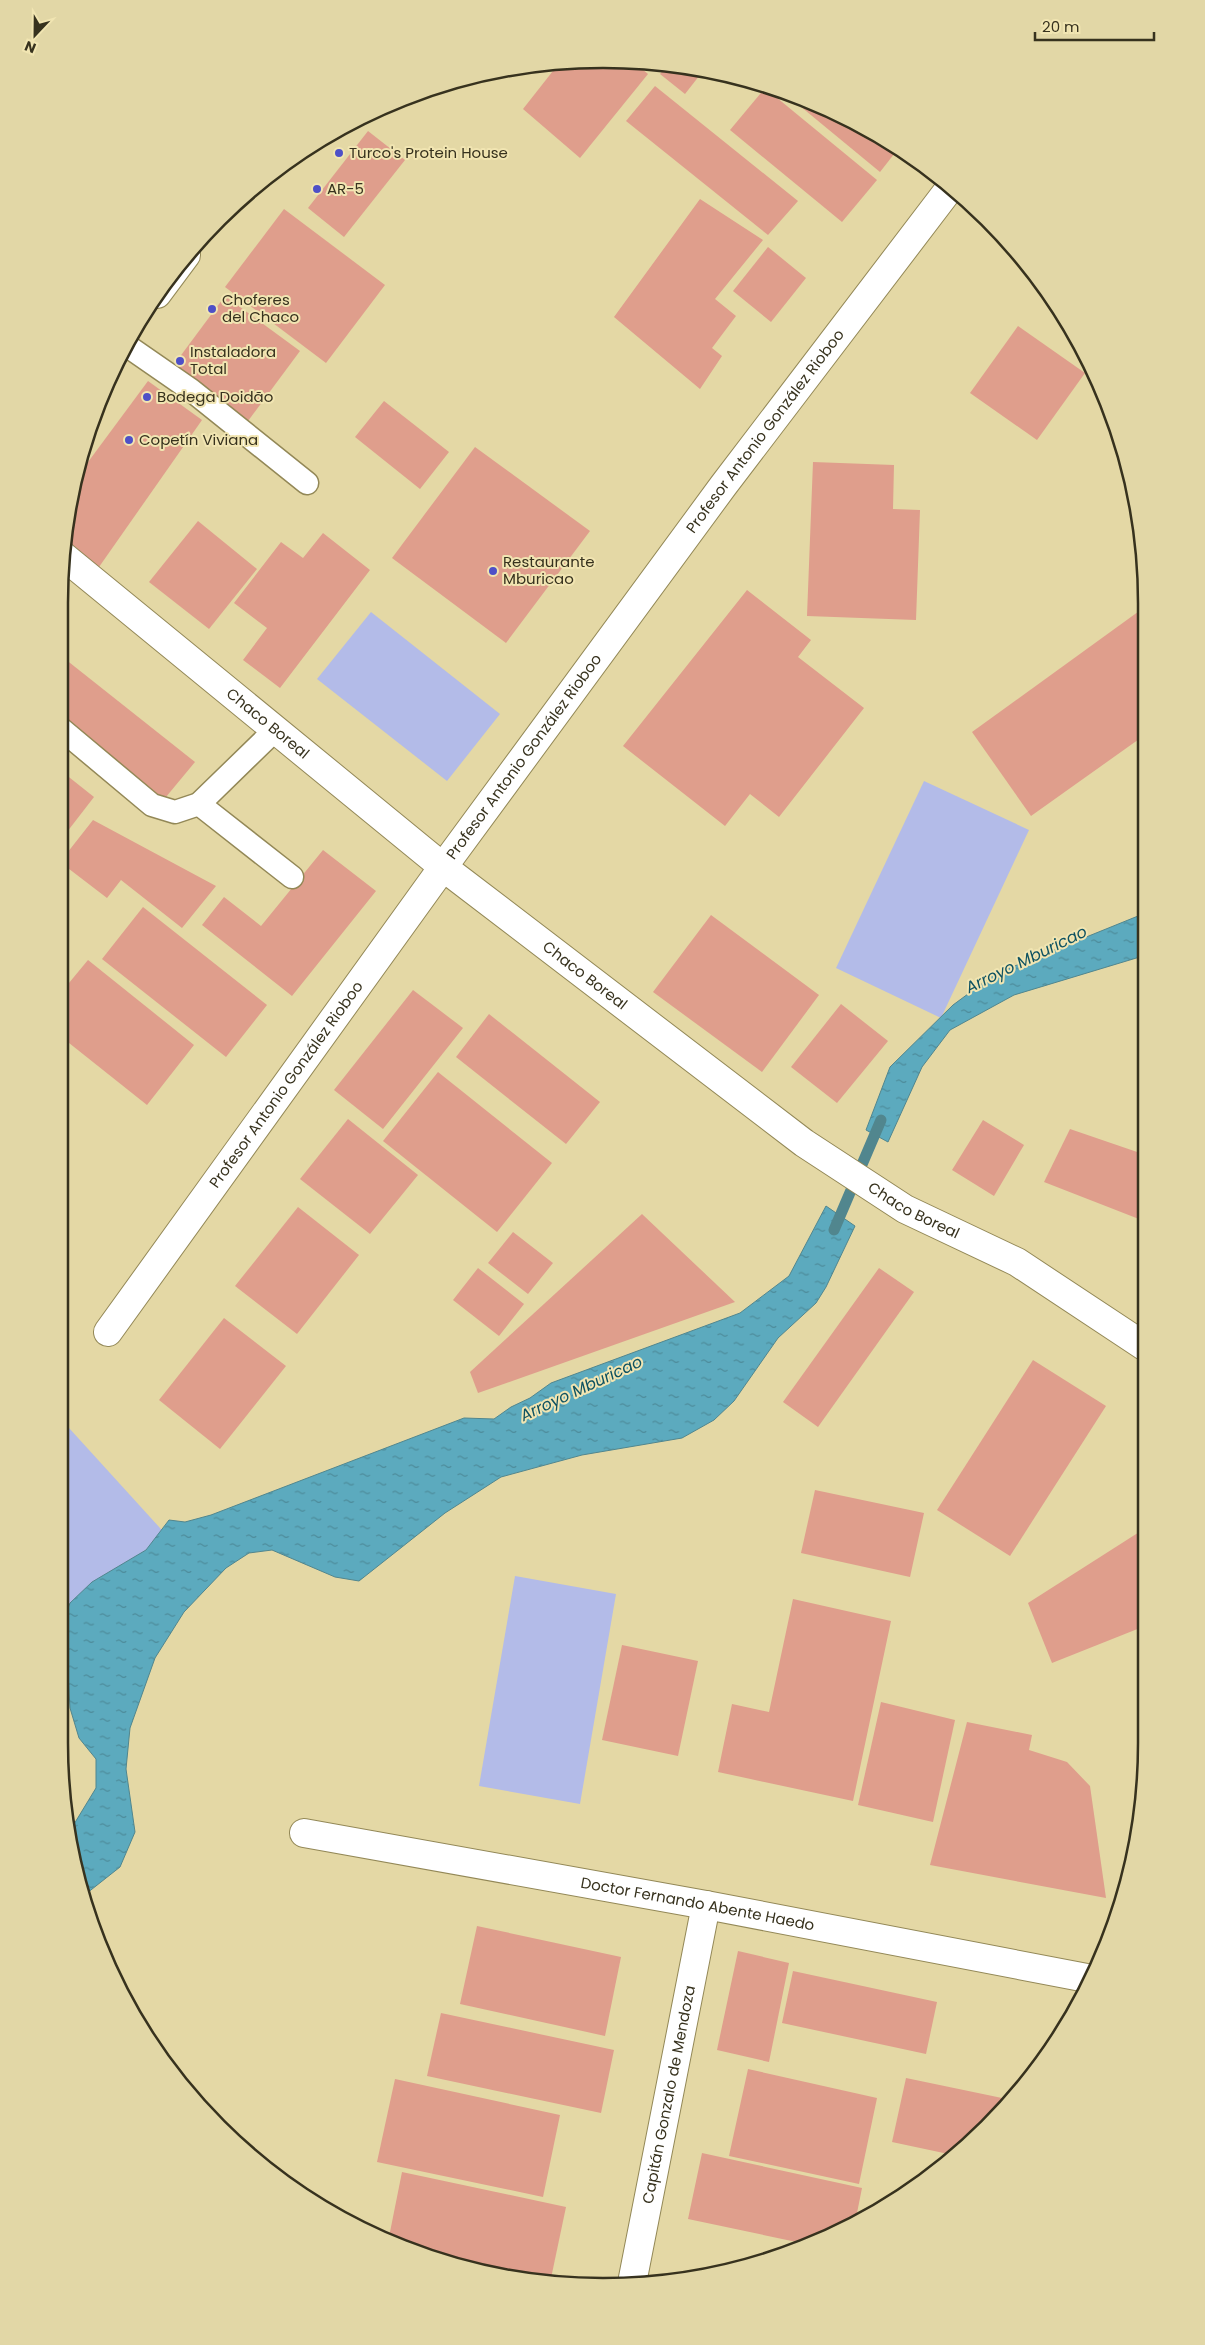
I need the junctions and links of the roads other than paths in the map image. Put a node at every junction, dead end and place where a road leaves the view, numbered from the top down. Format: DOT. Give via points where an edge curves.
graph roads {
  1 [pos="946,193"];
  2 [pos="132,349"];
  3 [pos="307,483"];
  4 [pos="69,566"];
  5 [pos="275,730"];
  6 [pos="68,735"];
  7 [pos="199,804"];
  8 [pos="443,867"];
  9 [pos="292,877"];
  10 [pos="108,1332"];
  11 [pos="1138,1342"];
  12 [pos="304,1833"];
  13 [pos="706,1905"];
  14 [pos="1083,1977"];
  15 [pos="633,2276"];
  1 -- 8 [label="street, Profesor Antonio González Rioboo" via="729,479"];
  2 -- 3 [label="lane" via="191,390"];
  4 -- 5 [label="street, Chaco Boreal"];
  5 -- 7 [label="lane"];
  5 -- 8 [label="street, Chaco Boreal"];
  6 -- 7 [label="lane" via="152,805 175,812"];
  7 -- 9 [label="lane"];
  8 -- 10 [label="street, Profesor Antonio González Rioboo"];
  8 -- 11 [label="street, Chaco Boreal" via="804,1143 905,1208 1017,1262"];
  12 -- 13 [label="street, Doctor Fernando Abente Haedo"];
  13 -- 14 [label="street, Doctor Fernando Abente Haedo"];
  13 -- 15 [label="street, Capitán Gonzalo de Mendoza"];
}
